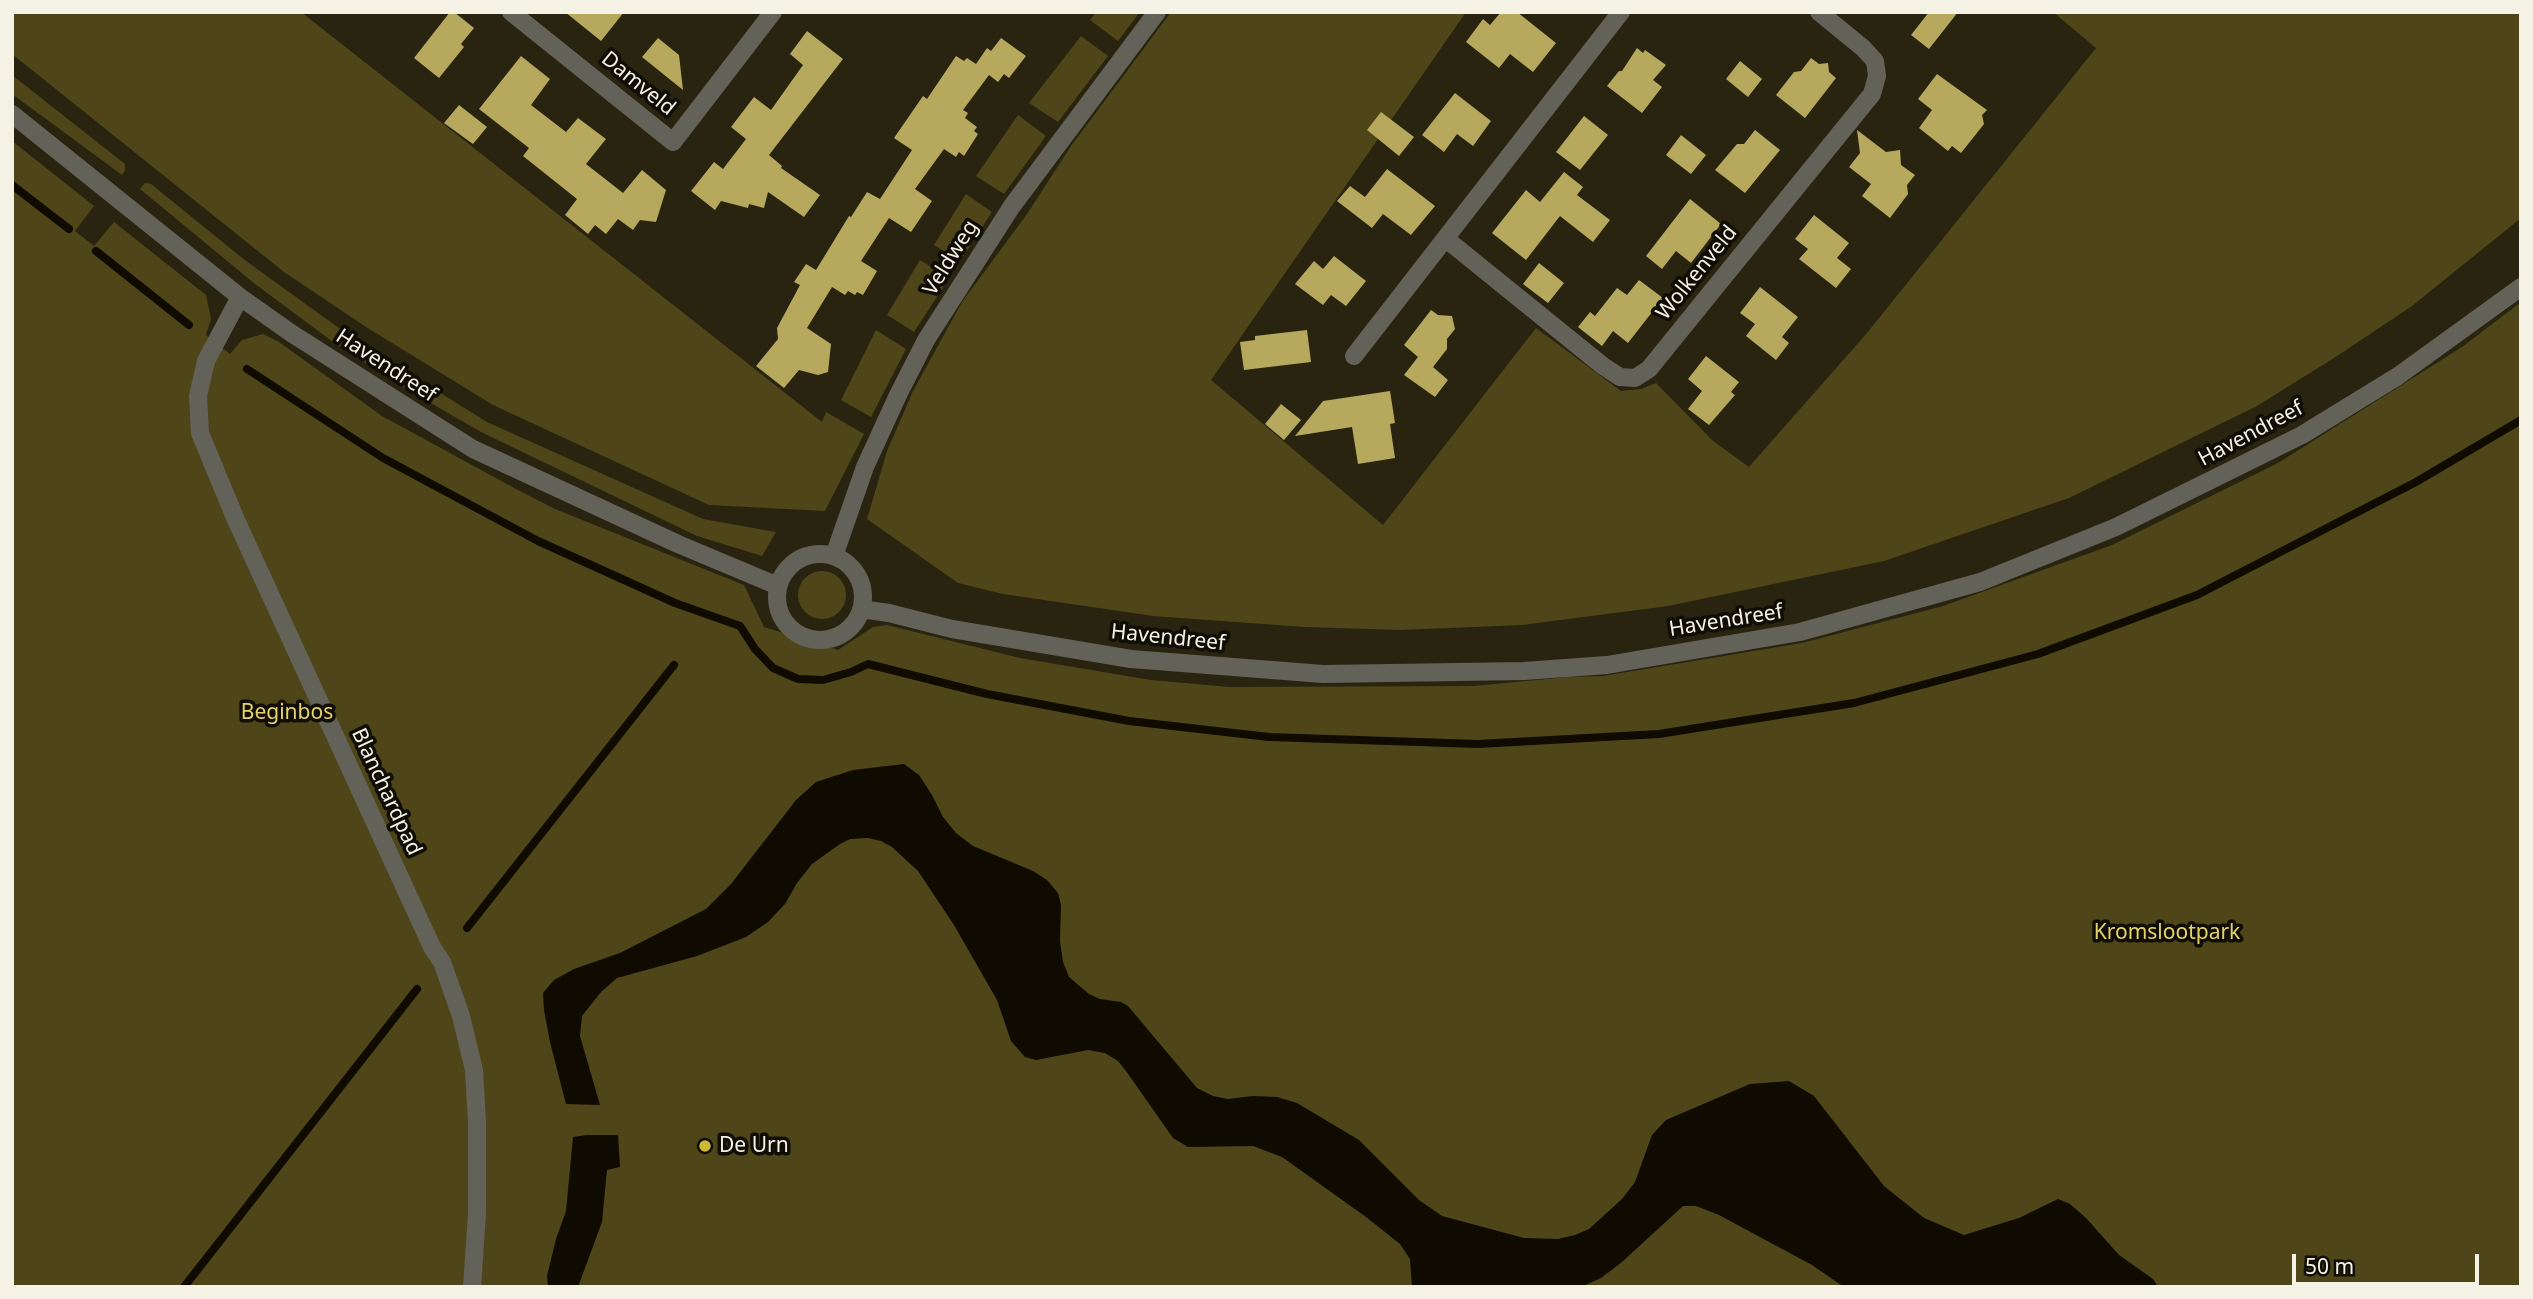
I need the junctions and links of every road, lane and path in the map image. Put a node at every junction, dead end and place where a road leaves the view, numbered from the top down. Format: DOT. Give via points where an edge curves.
graph roads {
  1 [pos="511,12"];
  2 [pos="774,12"];
  3 [pos="1157,12"];
  4 [pos="1621,12"];
  5 [pos="1819,12"];
  6 [pos="12,114"];
  7 [pos="1446,239"];
  8 [pos="2521,287"];
  9 [pos="240,297"];
  10 [pos="1354,356"];
  11 [pos="834,556"];
  12 [pos="778,586"];
  13 [pos="861,609"];
  14 [pos="472,1287"];
  1 -- 2 [label="street, Damveld" via="674,142"];
  3 -- 11 [label="street, Veldweg" via="1012,206 926,340 865,467"];
  4 -- 7 [label="street"];
  5 -- 7 [label="street, Wolkenveld" via="1875,61 1872,94 1649,369 1635,377 1620,377"];
  6 -- 9 [label="street, Havendreef"];
  7 -- 10 [label="street"];
  8 -- 13 [label="street, Havendreef" via="2398,376 2302,435 2116,527 1980,582 1800,632 1607,665 1323,674 1131,659"];
  9 -- 12 [label="street, Havendreef" via="473,449"];
  9 -- 14 [label="street, Blanchardpad" via="206,361 198,396 200,433 442,962 461,1016 474,1070 477,1122"];
  11 -- 12 [label="street" via="806,556 793,563"];
  11 -- 13 [label="street" via="855,571 861,583"];
  12 -- 13 [label="street" via="781,615 802,636 816,640 844,633"];
}
